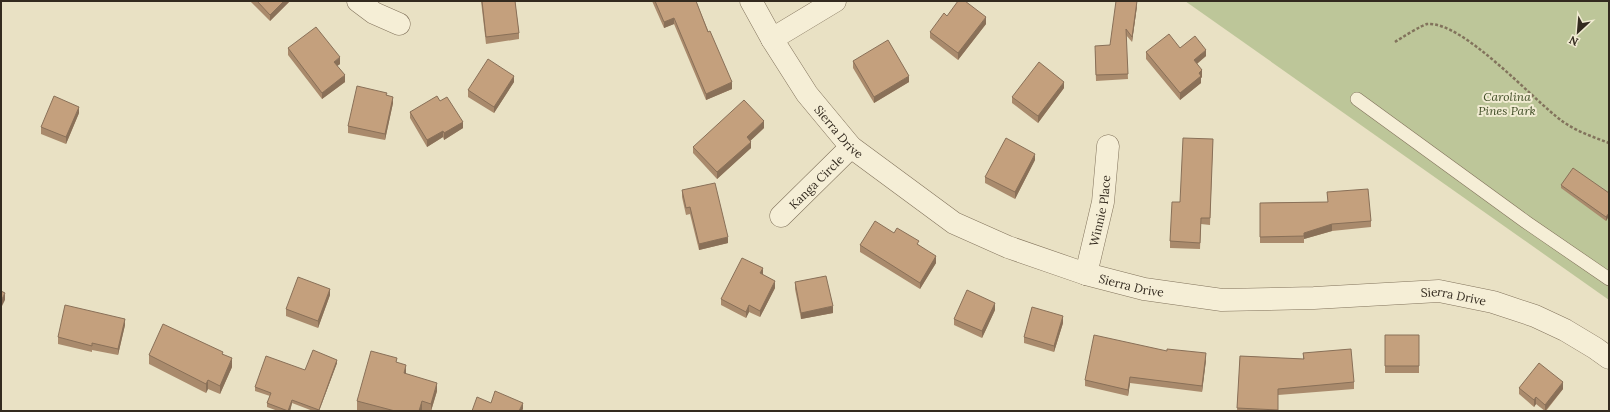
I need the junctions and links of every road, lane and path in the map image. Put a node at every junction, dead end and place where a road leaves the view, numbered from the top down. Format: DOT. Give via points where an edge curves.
graph roads {
  1 [pos="358,1"];
  2 [pos="751,1"];
  3 [pos="835,1"];
  4 [pos="399,24"];
  5 [pos="772,39"];
  6 [pos="1395,42"];
  7 [pos="1357,99"];
  8 [pos="1609,143"];
  9 [pos="1108,146"];
  10 [pos="851,147"];
  11 [pos="781,216"];
  12 [pos="1086,274"];
  13 [pos="1609,279"];
  14 [pos="1609,358"];
  1 -- 4 [label="street" via="374,13"];
  2 -- 5 [label="street, Sierra Drive"];
  3 -- 5 [label="street"];
  5 -- 10 [label="street, Sierra Drive" via="807,94"];
  6 -- 8 [label="path" via="1426,24 1447,28 1510,74 1562,121 1587,135"];
  7 -- 13 [label="lane"];
  9 -- 12 [label="street, Winnie Place" via="1103,202"];
  10 -- 11 [label="street, Kanga Circle"];
  10 -- 12 [label="street, Sierra Drive" via="954,223 1008,247"];
  12 -- 14 [label="street, Sierra Drive" via="1144,289 1222,300 1439,291 1493,302 1535,316 1566,330"];
}
